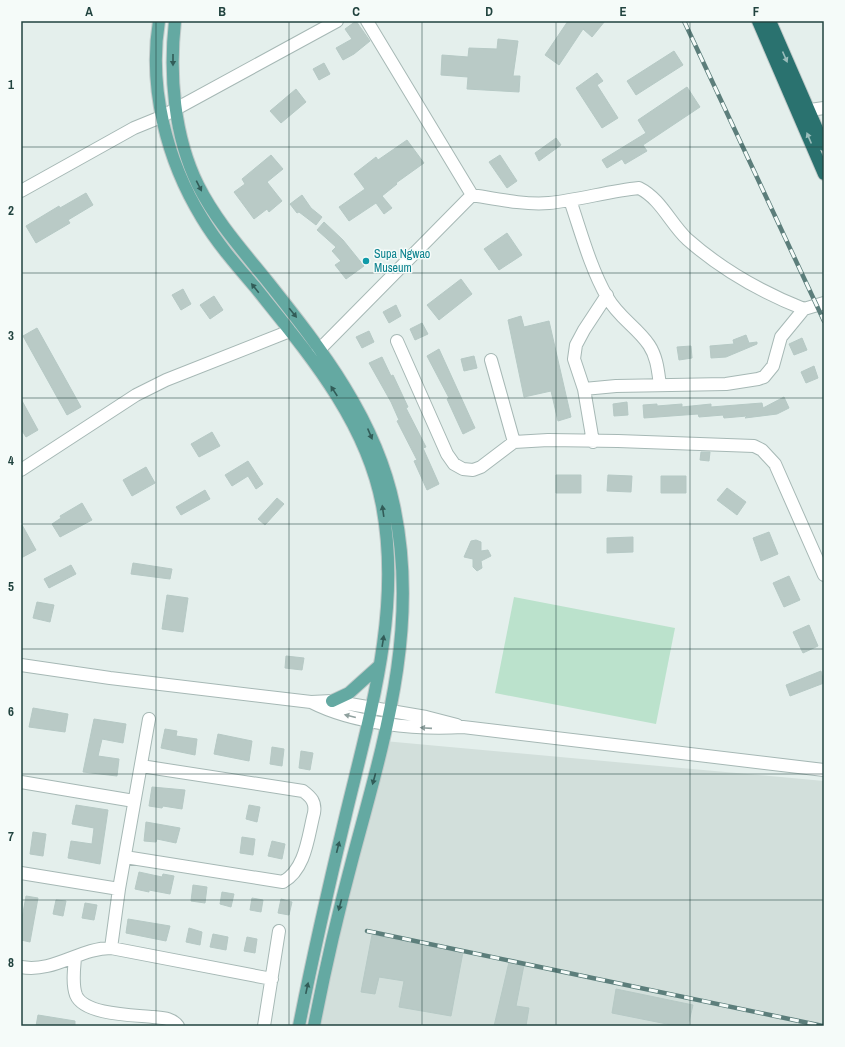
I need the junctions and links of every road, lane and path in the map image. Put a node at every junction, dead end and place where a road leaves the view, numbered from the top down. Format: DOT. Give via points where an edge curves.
graph roads {
  1 [pos="159,21"];
  2 [pos="175,21"];
  3 [pos="337,21"];
  4 [pos="367,21"];
  5 [pos="758,21"];
  6 [pos="770,21"];
  7 [pos="796,108"];
  8 [pos="824,108"];
  9 [pos="176,109"];
  10 [pos="810,110"];
  11 [pos="161,117"];
  12 [pos="824,145"];
  13 [pos="824,174"];
  14 [pos="21,191"];
  15 [pos="472,195"];
  16 [pos="570,200"];
  17 [pos="607,296"];
  18 [pos="824,303"];
  19 [pos="804,309"];
  20 [pos="290,331"];
  21 [pos="397,341"];
  22 [pos="320,350"];
  23 [pos="311,358"];
  24 [pos="491,360"];
  25 [pos="660,386"];
  26 [pos="584,390"];
  27 [pos="514,442"];
  28 [pos="594,442"];
  29 [pos="22,467"];
  30 [pos="824,575"];
  31 [pos="21,665"];
  32 [pos="379,666"];
  33 [pos="332,701"];
  34 [pos="311,702"];
  35 [pos="372,708"];
  36 [pos="391,711"];
  37 [pos="149,719"];
  38 [pos="369,720"];
  39 [pos="388,724"];
  40 [pos="464,727"];
  41 [pos="141,766"];
  42 [pos="824,770"];
  43 [pos="21,782"];
  44 [pos="134,801"];
  45 [pos="124,857"];
  46 [pos="21,873"];
  47 [pos="119,889"];
  48 [pos="279,931"];
  49 [pos="111,948"];
  50 [pos="75,958"];
  51 [pos="21,966"];
  52 [pos="272,979"];
  53 [pos="178,1026"];
  54 [pos="264,1026"];
  55 [pos="299,1026"];
  56 [pos="314,1026"];
  1 -- 11 [label="main road" via="156,76"];
  2 -- 9 [label="main road, one-way" via="173,75"];
  3 -- 9 [label="street"];
  4 -- 15 [label="street"];
  5 -- 7 [label="highway"];
  6 -- 10 [label="highway, one-way"];
  7 -- 10 [label="street"];
  13 -- 7 [label="highway, one-way"];
  8 -- 10 [label="street"];
  9 -- 11 [label="street"];
  9 -- 22 [label="main road, one-way" via="189,163 211,207 232,238"];
  10 -- 12 [label="highway"];
  11 -- 14 [label="street" via="134,128"];
  20 -- 11 [label="main road, one-way" via="202,218 180,176"];
  15 -- 16 [label="street" via="547,203"];
  15 -- 22 [label="street"];
  16 -- 17 [label="street" via="588,254"];
  16 -- 19 [label="street" via="639,188 656,200 686,238 717,264 779,299"];
  17 -- 25 [label="street" via="623,318 649,345 658,365"];
  17 -- 26 [label="street" via="576,345 574,359"];
  18 -- 19 [label="street"];
  19 -- 25 [label="street" via="781,337 776,360 764,377 726,384"];
  20 -- 23 [label="main road"];
  20 -- 29 [label="street" via="166,380 136,395"];
  21 -- 27 [label="street" via="447,454 454,464 462,469 481,468"];
  22 -- 23 [label="street"];
  22 -- 36 [label="main road, one-way" via="351,396 369,430 394,505 404,592"];
  32 -- 23 [label="main road, one-way" via="386,625 388,583 382,503 356,430 336,393"];
  24 -- 27 [label="street"];
  25 -- 26 [label="street"];
  26 -- 28 [label="street"];
  27 -- 28 [label="street"];
  28 -- 30 [label="street" via="744,444 762,450 775,464"];
  31 -- 34 [label="street"];
  32 -- 33 [label="main road" via="350,693"];
  32 -- 35 [label="main road"];
  33 -- 34 [label="street"];
  33 -- 35 [label="street"];
  38 -- 34 [label="street, one-way" via="323,708"];
  35 -- 36 [label="street"];
  35 -- 38 [label="main road"];
  36 -- 39 [label="main road"];
  36 -- 40 [label="street"];
  37 -- 41 [label="street"];
  38 -- 39 [label="street"];
  55 -- 38 [label="main road, one-way" via="322,916"];
  40 -- 39 [label="street, one-way" via="440,729"];
  39 -- 56 [label="main road, one-way" via="332,934"];
  40 -- 42 [label="street"];
  41 -- 44 [label="street"];
  41 -- 45 [label="street" via="303,791 313,800 314,813 300,864 291,877 283,882"];
  43 -- 44 [label="street"];
  44 -- 45 [label="street"];
  45 -- 47 [label="street"];
  46 -- 47 [label="street"];
  47 -- 49 [label="street"];
  48 -- 52 [label="street"];
  49 -- 50 [label="street" via="90,950"];
  49 -- 52 [label="street"];
  50 -- 51 [label="street" via="44,967"];
  50 -- 53 [label="street" via="76,996 85,1006 97,1010 168,1019"];
  52 -- 54 [label="street"];
}
